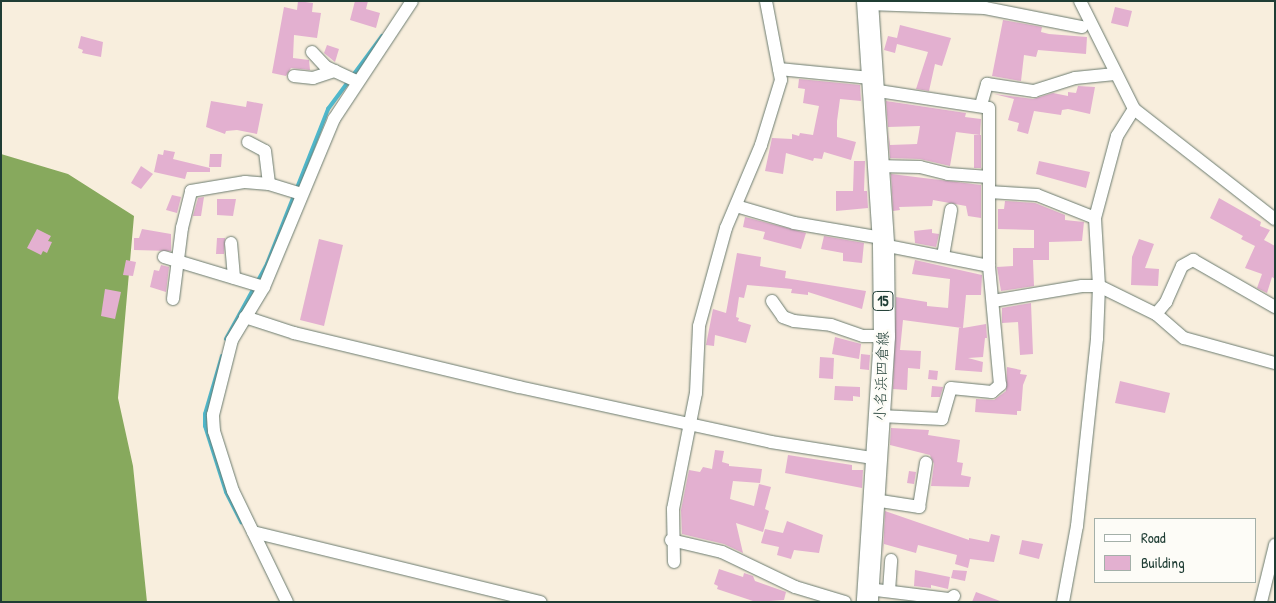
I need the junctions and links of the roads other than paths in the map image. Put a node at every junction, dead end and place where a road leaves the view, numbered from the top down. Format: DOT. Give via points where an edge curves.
graph roads {
  1 [pos="412,1"];
  2 [pos="766,1"];
  3 [pos="1080,1"];
  4 [pos="867,3"];
  5 [pos="912,3"];
  6 [pos="1082,27"];
  7 [pos="312,52"];
  8 [pos="779,69"];
  9 [pos="335,71"];
  10 [pos="1115,74"];
  11 [pos="294,76"];
  12 [pos="352,79"];
  13 [pos="872,84"];
  14 [pos="982,104"];
  15 [pos="1134,109"];
  16 [pos="248,142"];
  17 [pos="877,166"];
  18 [pos="989,177"];
  19 [pos="269,184"];
  20 [pos="989,192"];
  21 [pos="297,193"];
  22 [pos="736,206"];
  23 [pos="951,210"];
  24 [pos="1095,218"];
  25 [pos="1275,219"];
  26 [pos="882,241"];
  27 [pos="231,243"];
  28 [pos="943,256"];
  29 [pos="164,257"];
  30 [pos="179,262"];
  31 [pos="989,266"];
  32 [pos="234,278"];
  33 [pos="258,285"];
  34 [pos="1099,286"];
  35 [pos="173,300"];
  36 [pos="772,301"];
  37 [pos="993,301"];
  38 [pos="1275,307"];
  39 [pos="1156,314"];
  40 [pos="245,317"];
  41 [pos="884,336"];
  42 [pos="1275,363"];
  43 [pos="880,416"];
  44 [pos="688,424"];
  45 [pos="878,459"];
  46 [pos="926,463"];
  47 [pos="874,500"];
  48 [pos="253,532"];
  49 [pos="671,540"];
  50 [pos="1275,545"];
  51 [pos="891,560"];
  52 [pos="674,562"];
  53 [pos="875,594"];
  54 [pos="954,596"];
  55 [pos="287,602"];
  56 [pos="541,602"];
  57 [pos="845,602"];
  58 [pos="1064,602"];
  59 [pos="1262,602"];
  1 -- 12 [label="street"];
  2 -- 8 [label="street"];
  3 -- 10 [label="street"];
  4 -- 5 [label="street"];
  4 -- 13 [label="main road, 小名浜四倉線 / 15"];
  5 -- 6 [label="street" via="986,8"];
  7 -- 9 [label="street" via="319,62"];
  8 -- 13 [label="street"];
  8 -- 22 [label="street" via="781,80 761,145"];
  9 -- 11 [label="street" via="313,78"];
  9 -- 12 [label="street"];
  10 -- 14 [label="street" via="1075,78 1034,91 987,84"];
  10 -- 15 [label="street"];
  12 -- 21 [label="street"];
  13 -- 14 [label="street"];
  13 -- 17 [label="main road, 小名浜四倉線 / 15"];
  14 -- 18 [label="street" via="989,108"];
  15 -- 24 [label="street" via="1117,136"];
  15 -- 25 [label="street"];
  16 -- 19 [label="street" via="265,151"];
  17 -- 18 [label="street" via="920,167 948,174"];
  17 -- 26 [label="main road, 小名浜四倉線 / 15"];
  18 -- 20 [label="street"];
  19 -- 21 [label="street"];
  19 -- 30 [label="street" via="245,182 191,191 182,228"];
  20 -- 24 [label="street" via="1037,195"];
  20 -- 31 [label="street"];
  21 -- 33 [label="street"];
  22 -- 26 [label="street" via="794,223"];
  22 -- 44 [label="street" via="699,326 696,393"];
  23 -- 28 [label="street"];
  24 -- 34 [label="street"];
  26 -- 28 [label="street"];
  26 -- 41 [label="main road, 小名浜四倉線 / 15"];
  27 -- 32 [label="street"];
  28 -- 31 [label="street"];
  29 -- 30 [label="street"];
  30 -- 32 [label="street"];
  30 -- 35 [label="street"];
  31 -- 37 [label="street"];
  32 -- 33 [label="street"];
  33 -- 40 [label="street"];
  34 -- 37 [label="street"];
  34 -- 39 [label="street"];
  34 -- 58 [label="street" via="1097,338 1077,526"];
  36 -- 41 [label="street" via="783,317 794,321 832,325 857,335"];
  37 -- 43 [label="street" via="1000,385 992,392 951,388 942,419"];
  38 -- 39 [label="street" via="1192,260 1182,266 1166,302"];
  39 -- 42 [label="street" via="1184,338"];
  40 -- 44 [label="street" via="519,388"];
  40 -- 48 [label="street" via="232,340 212,423 233,492"];
  41 -- 43 [label="main road, 小名浜四倉線 / 15"];
  43 -- 45 [label="main road, 小名浜四倉線 / 15"];
  44 -- 45 [label="street"];
  44 -- 49 [label="street" via="673,509"];
  45 -- 47 [label="main road, 小名浜四倉線 / 15"];
  46 -- 47 [label="street" via="919,507"];
  47 -- 53 [label="main road, 小名浜四倉線 / 15"];
  48 -- 55 [label="street"];
  48 -- 56 [label="street"];
  49 -- 52 [label="street"];
  49 -- 57 [label="street" via="722,552 795,587"];
  50 -- 59 [label="street"];
  51 -- 53 [label="street"];
  53 -- 54 [label="street" via="950,599"];
}
